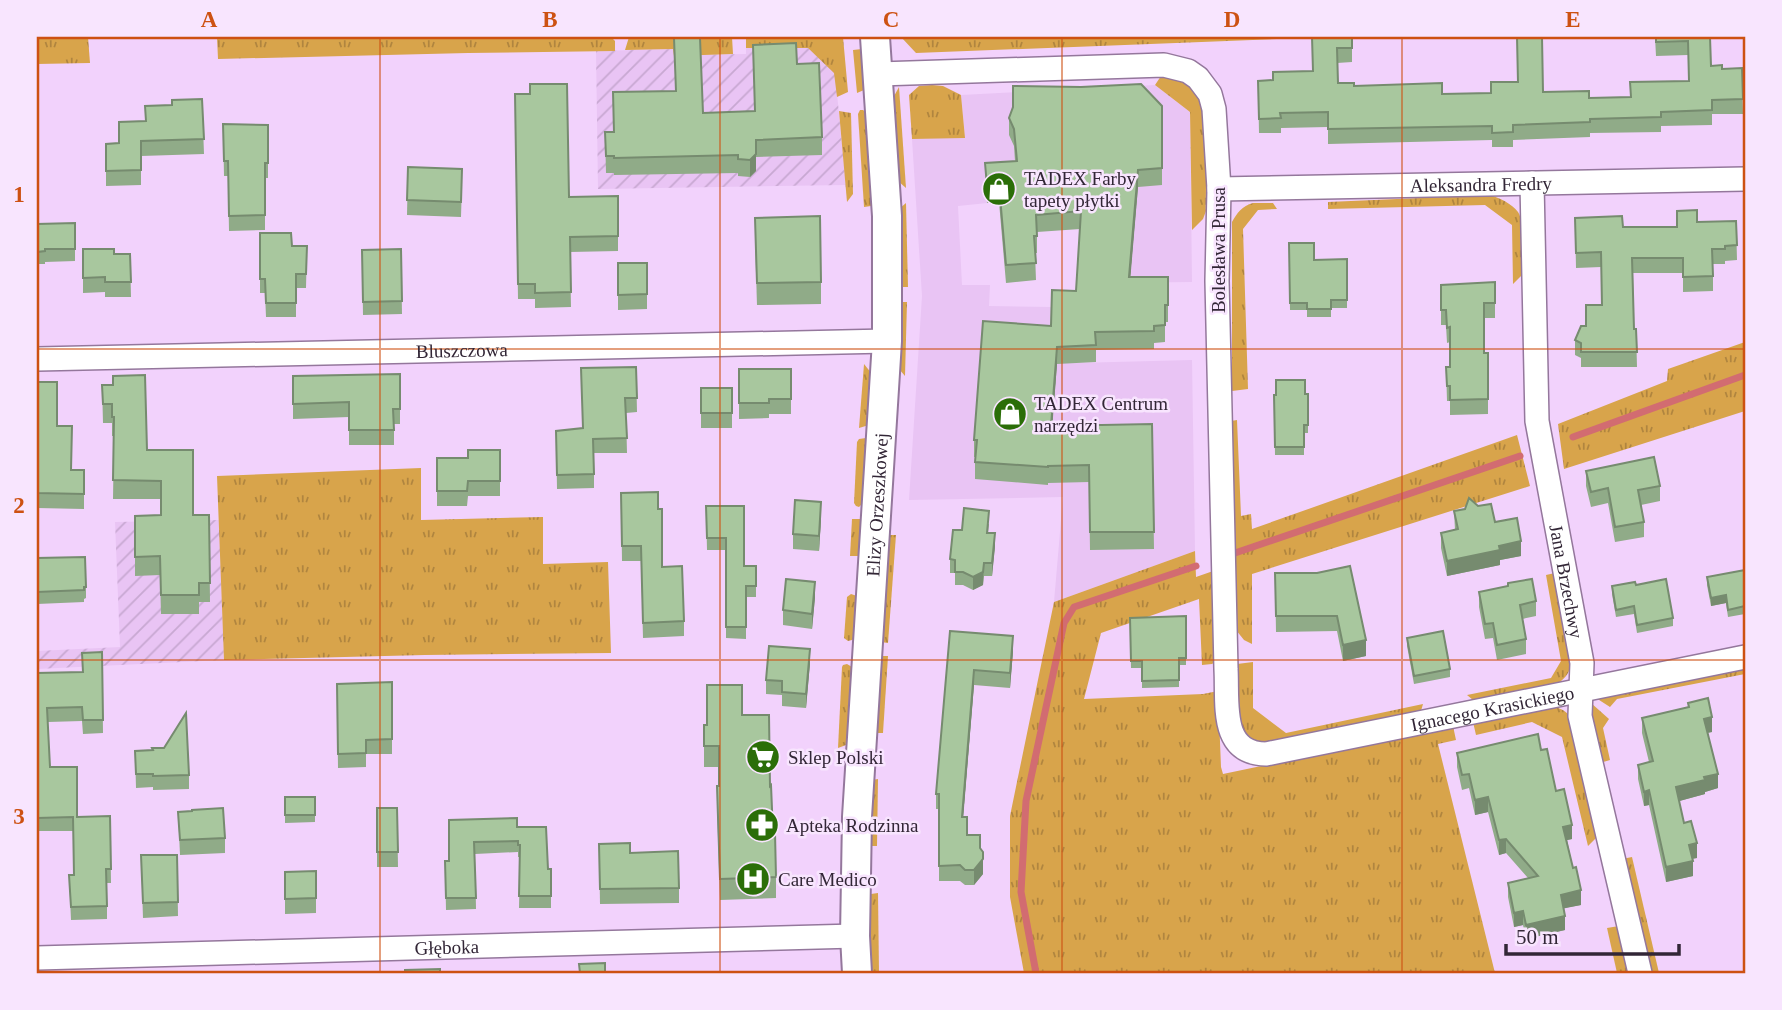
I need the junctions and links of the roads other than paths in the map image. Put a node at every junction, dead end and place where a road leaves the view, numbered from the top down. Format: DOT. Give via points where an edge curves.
graph roads {
  1 [pos="875,37"];
  2 [pos="878,74"];
  3 [pos="1745,179"];
  4 [pos="1532,183"];
  5 [pos="1219,188"];
  6 [pos="887,341"];
  7 [pos="37,359"];
  8 [pos="1745,657"];
  9 [pos="1581,690"];
  10 [pos="1241,746"];
  11 [pos="855,936"];
  12 [pos="37,958"];
  13 [pos="857,973"];
  14 [pos="1640,973"];
  1 -- 2 [label="street, Elizy Orzeszkowej"];
  2 -- 5 [label="street, Bolesława Prusa" via="1164,65 1188,71 1204,84 1214,109"];
  2 -- 6 [label="street, Elizy Orzeszkowej" via="887,216"];
  3 -- 4 [label="street, Aleksandra Fredry"];
  4 -- 5 [label="street, Aleksandra Fredry"];
  4 -- 9 [label="street, Jana Brzechwy" via="1537,421 1582,663"];
  5 -- 10 [label="street, Bolesława Prusa" via="1226,669 1230,734"];
  6 -- 7 [label="street, Bluszczowa"];
  6 -- 11 [label="street, Elizy Orzeszkowej" via="860,755"];
  8 -- 9 [label="street, Ignacego Krasickiego"];
  9 -- 10 [label="street, Ignacego Krasickiego" via="1266,754 1248,752"];
  9 -- 14 [label="street, Jana Brzechwy" via="1580,716"];
  11 -- 12 [label="street, Głęboka"];
  11 -- 13 [label="street, Elizy Orzeszkowej"];
}
